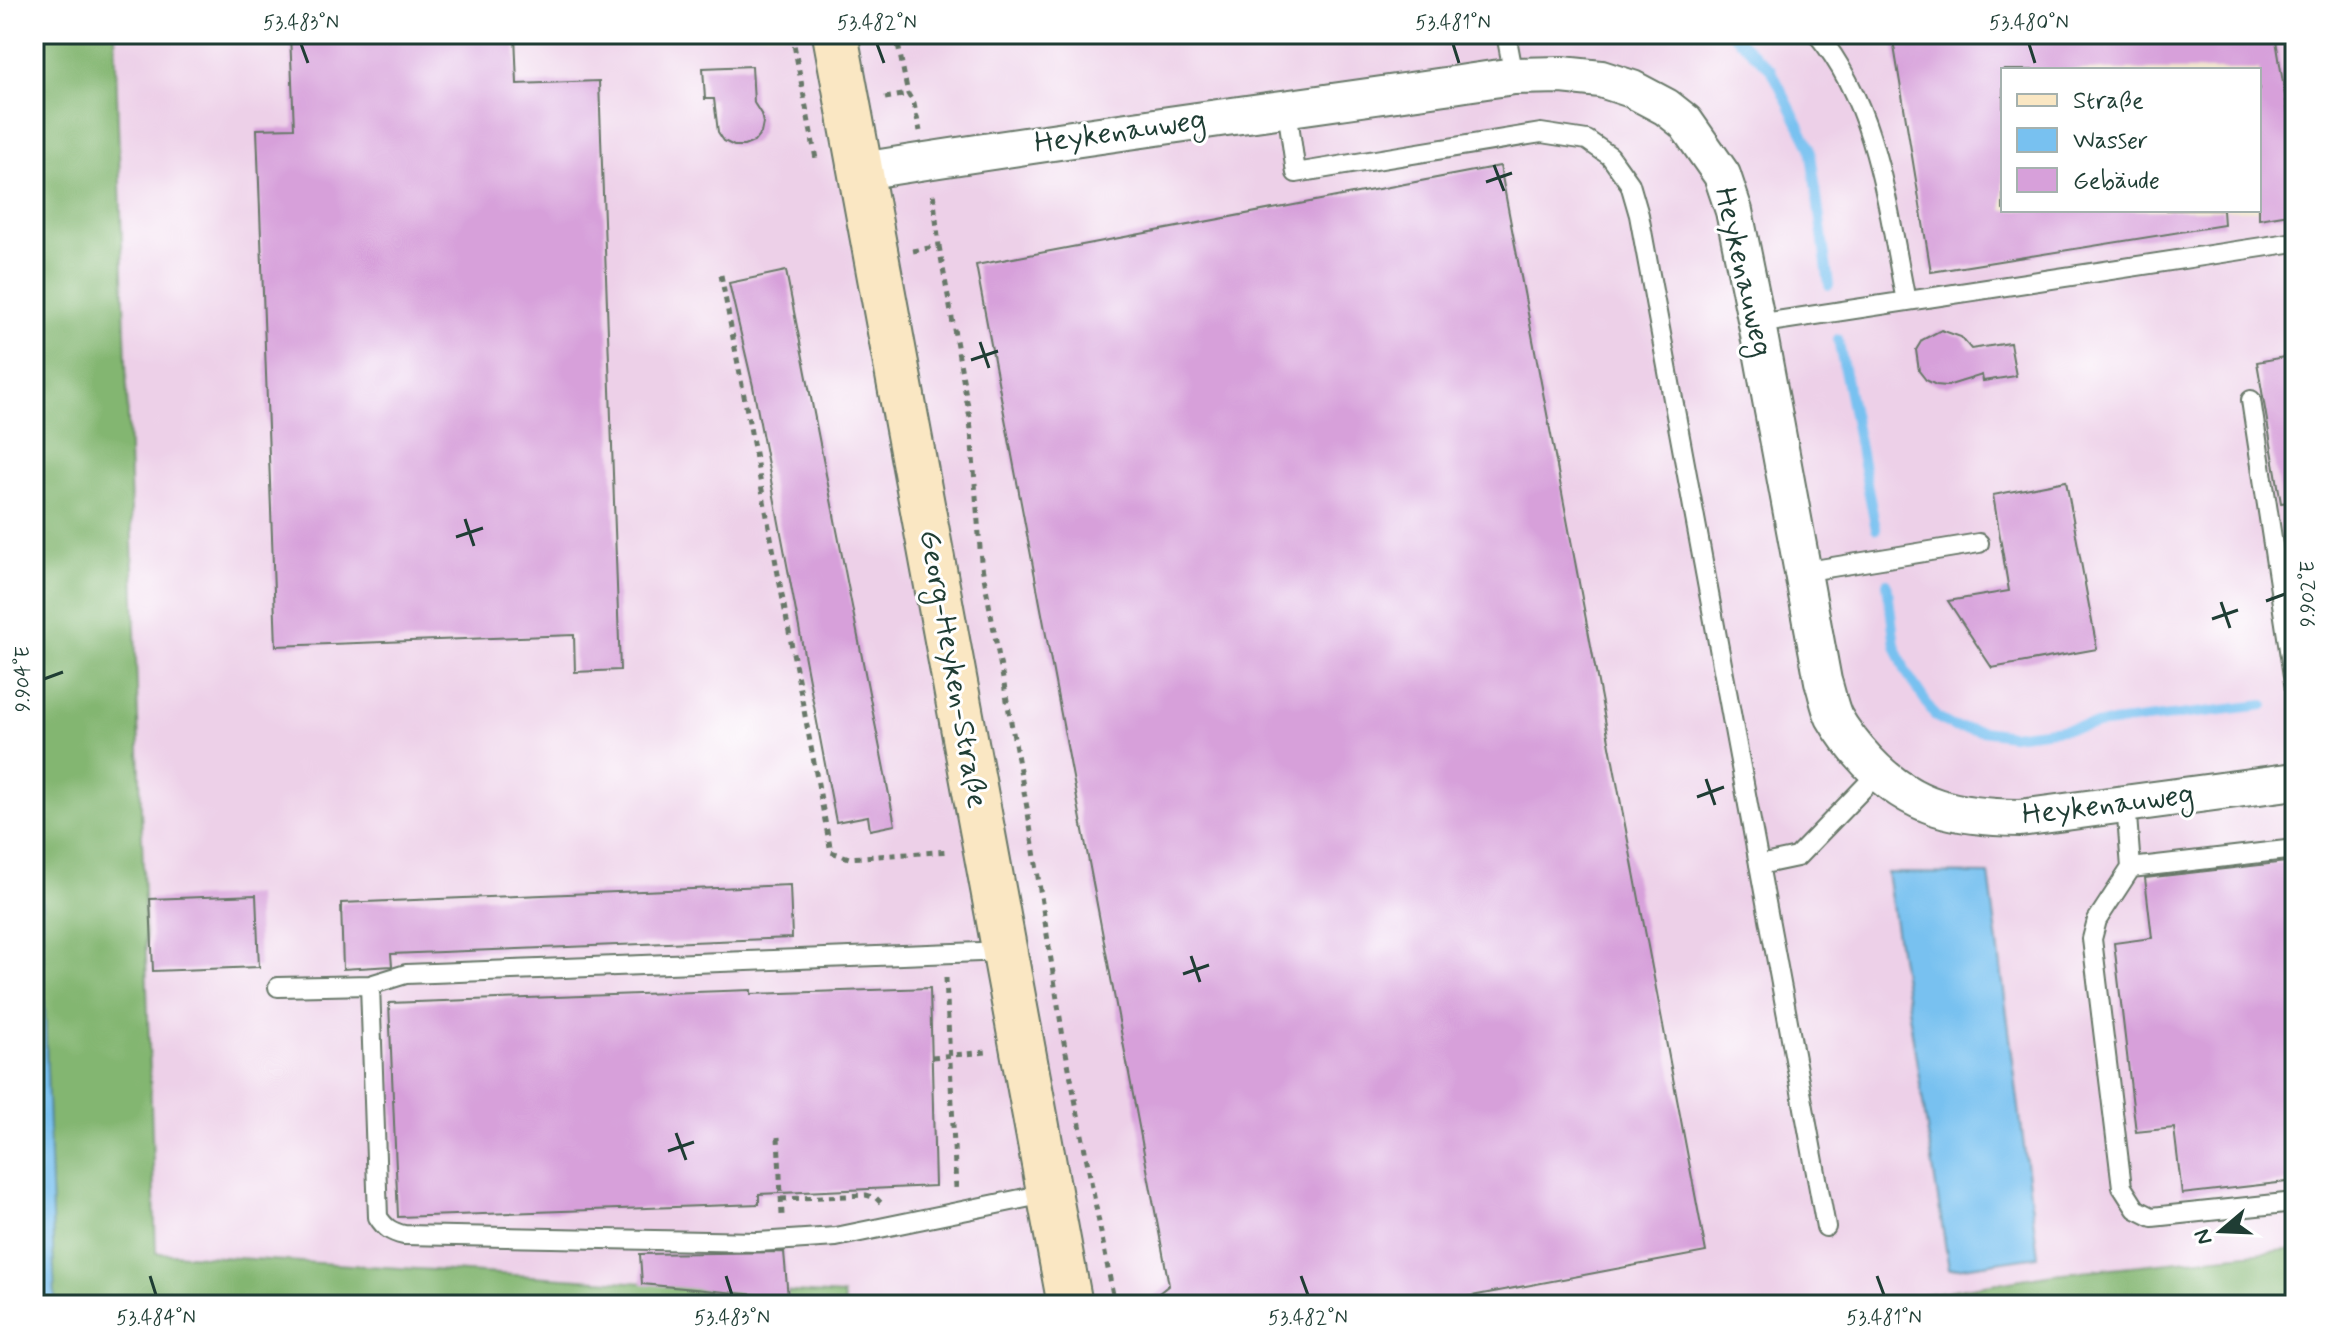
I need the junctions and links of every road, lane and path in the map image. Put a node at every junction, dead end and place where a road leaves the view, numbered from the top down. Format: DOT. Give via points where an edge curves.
graph roads {
  1 [pos="792,34"];
  2 [pos="835,34"];
  3 [pos="896,34"];
  4 [pos="1506,34"];
  5 [pos="1817,34"];
  6 [pos="1514,76"];
  7 [pos="908,94"];
  8 [pos="895,96"];
  9 [pos="1287,109"];
  10 [pos="918,118"];
  11 [pos="812,141"];
  12 [pos="862,171"];
  13 [pos="934,200"];
  14 [pos="2295,242"];
  15 [pos="939,246"];
  16 [pos="921,249"];
  17 [pos="721,275"];
  18 [pos="1906,301"];
  19 [pos="1757,324"];
  20 [pos="2251,400"];
  21 [pos="1979,543"];
  22 [pos="1802,572"];
  23 [pos="2294,681"];
  24 [pos="1878,773"];
  25 [pos="2295,781"];
  26 [pos="2126,803"];
  27 [pos="987,848"];
  28 [pos="2295,849"];
  29 [pos="1759,865"];
  30 [pos="2131,868"];
  31 [pos="1006,951"];
  32 [pos="944,953"];
  33 [pos="370,985"];
  34 [pos="278,987"];
  35 [pos="1023,1047"];
  36 [pos="932,1057"];
  37 [pos="950,1057"];
  38 [pos="778,1137"];
  39 [pos="1050,1193"];
  40 [pos="781,1199"];
  41 [pos="2295,1202"];
  42 [pos="957,1213"];
  43 [pos="896,1225"];
  44 [pos="1826,1227"];
  45 [pos="784,1240"];
  46 [pos="1070,1305"];
  47 [pos="1115,1305"];
  1 -- 11 [label="path"];
  2 -- 12 [label="main road, Georg-Heyken-Straße"];
  3 -- 7 [label="path"];
  4 -- 6 [label="lane"];
  5 -- 18 [label="lane" via="1860,105 1879,167"];
  6 -- 9 [label="street, Heykenauweg"];
  6 -- 19 [label="street, Heykenauweg" via="1601,79 1632,89 1685,122 1722,175"];
  7 -- 8 [label="path"];
  7 -- 10 [label="path"];
  9 -- 12 [label="street, Heykenauweg"];
  9 -- 29 [label="lane" via="1296,173 1541,133 1587,140 1610,156 1630,184"];
  12 -- 27 [label="main road, Georg-Heyken-Straße"];
  13 -- 15 [label="path"];
  14 -- 18 [label="lane"];
  15 -- 16 [label="path"];
  15 -- 47 [label="path" via="970,418 981,561"];
  17 -- 27 [label="path" via="831,852 849,858"];
  18 -- 19 [label="lane"];
  19 -- 22 [label="street, Heykenauweg"];
  20 -- 23 [label="lane"];
  21 -- 22 [label="lane"];
  22 -- 24 [label="street, Heykenauweg" via="1834,716"];
  24 -- 26 [label="street, Heykenauweg" via="1907,796 1976,817 2020,818"];
  24 -- 29 [label="lane" via="1797,857"];
  25 -- 26 [label="street, Heykenauweg"];
  26 -- 30 [label="lane"];
  27 -- 31 [label="main road, Georg-Heyken-Straße"];
  28 -- 30 [label="lane"];
  29 -- 44 [label="lane"];
  30 -- 41 [label="lane" via="2097,920 2092,939 2122,1187 2136,1209 2152,1217"];
  31 -- 32 [label="lane"];
  31 -- 35 [label="main road, Georg-Heyken-Straße"];
  32 -- 33 [label="lane" via="406,974"];
  32 -- 37 [label="path"];
  33 -- 34 [label="lane"];
  33 -- 45 [label="lane" via="378,1217 392,1233"];
  35 -- 37 [label="path"];
  35 -- 39 [label="main road, Georg-Heyken-Straße"];
  36 -- 37 [label="path"];
  37 -- 42 [label="path"];
  38 -- 40 [label="path"];
  39 -- 42 [label="lane"];
  39 -- 46 [label="main road, Georg-Heyken-Straße"];
  40 -- 43 [label="path" via="866,1195 876,1198"];
  40 -- 45 [label="path"];
  42 -- 43 [label="lane"];
  43 -- 45 [label="lane"];
}
